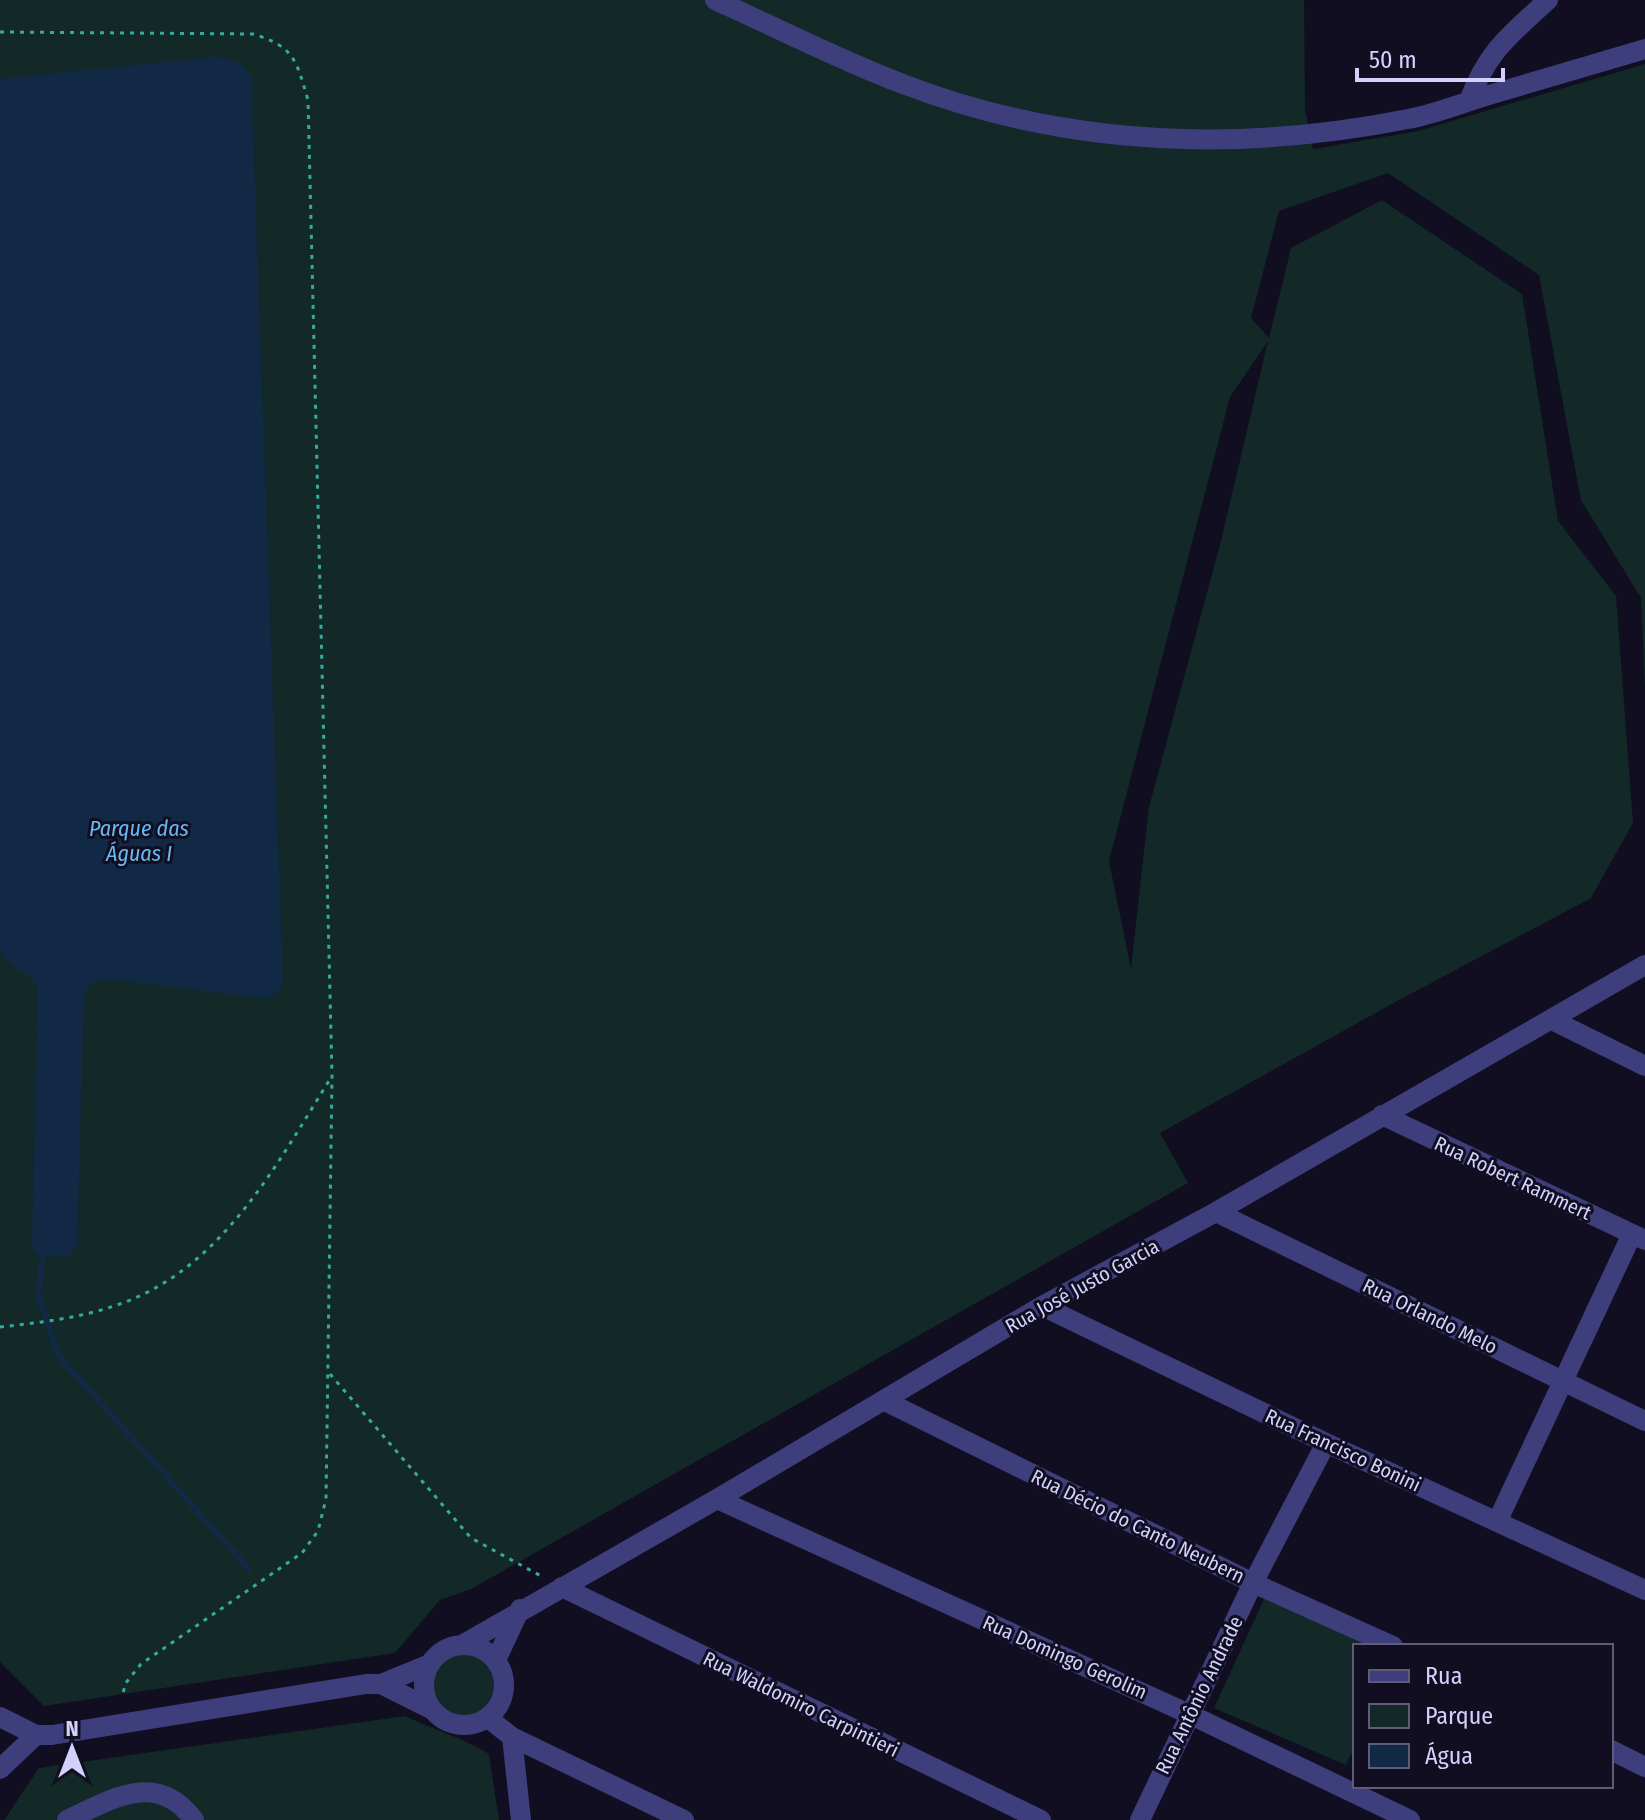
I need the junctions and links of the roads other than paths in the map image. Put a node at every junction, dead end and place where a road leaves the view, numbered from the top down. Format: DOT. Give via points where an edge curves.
graph roads {
  1 [pos="715,0"];
  2 [pos="1548,0"];
  3 [pos="1645,49"];
  4 [pos="1469,101"];
  5 [pos="1645,965"];
  6 [pos="1552,1020"];
  7 [pos="1645,1066"];
  8 [pos="1382,1115"];
  9 [pos="1216,1212"];
  10 [pos="1638,1237"];
  11 [pos="1042,1306"];
  12 [pos="1563,1381"];
  13 [pos="885,1401"];
  14 [pos="1645,1421"];
  15 [pos="1326,1443"];
  16 [pos="717,1499"];
  17 [pos="1498,1520"];
  18 [pos="1253,1583"];
  19 [pos="562,1587"];
  20 [pos="1645,1590"];
  21 [pos="520,1609"];
  22 [pos="1389,1644"];
  23 [pos="462,1645"];
  24 [pos="496,1660"];
  25 [pos="430,1664"];
  26 [pos="381,1684"];
  27 [pos="433,1710"];
  28 [pos="1189,1714"];
  29 [pos="0,1717"];
  30 [pos="488,1718"];
  31 [pos="36,1735"];
  32 [pos="512,1737"];
  33 [pos="1613,1751"];
  34 [pos="1645,1767"];
  35 [pos="0,1769"];
  36 [pos="67,1820"];
  37 [pos="194,1820"];
  38 [pos="521,1820"];
  39 [pos="684,1820"];
  40 [pos="1041,1820"];
  41 [pos="1140,1820"];
  42 [pos="1410,1820"];
  1 -- 4 [label="street" via="903,84 1071,131 1152,140 1254,140 1411,118"];
  2 -- 4 [label="street" via="1492,53"];
  3 -- 4 [label="street"];
  5 -- 6 [label="street, Rua José Justo Garcia"];
  6 -- 7 [label="street"];
  6 -- 8 [label="street, Rua José Justo Garcia"];
  8 -- 9 [label="street, Rua José Justo Garcia"];
  8 -- 10 [label="street, Rua Robert Rammert"];
  9 -- 11 [label="street, Rua José Justo Garcia"];
  9 -- 12 [label="street, Rua Orlando Melo"];
  10 -- 12 [label="street"];
  11 -- 13 [label="street, Rua José Justo Garcia"];
  11 -- 15 [label="street, Rua Francisco Bonini"];
  12 -- 14 [label="street, Rua Orlando Melo"];
  12 -- 17 [label="street"];
  13 -- 16 [label="street, Rua José Justo Garcia"];
  13 -- 18 [label="street, Rua Décio do Canto Neubern"];
  15 -- 17 [label="street, Rua Francisco Bonini"];
  15 -- 18 [label="street, Rua Antônio Andrade"];
  16 -- 19 [label="street, Rua José Justo Garcia"];
  16 -- 28 [label="street, Rua Domingo Gerolim"];
  17 -- 20 [label="street, Rua Francisco Bonini"];
  18 -- 22 [label="street, Rua Décio do Canto Neubern"];
  18 -- 28 [label="street, Rua Antônio Andrade"];
  19 -- 21 [label="street, Rua José Justo Garcia"];
  19 -- 40 [label="street, Rua Waldomiro Carpintieri"];
  21 -- 23 [label="street, Rua José Justo Garcia"];
  21 -- 24 [label="street"];
  23 -- 24 [label="street" via="486,1651"];
  23 -- 25 [label="street" via="438,1654"];
  24 -- 30 [label="street" via="505,1684 497,1709"];
  25 -- 26 [label="street"];
  25 -- 27 [label="street" via="424,1689"];
  26 -- 27 [label="street"];
  26 -- 31 [label="street"];
  27 -- 30 [label="street" via="464,1725"];
  28 -- 41 [label="street, Rua Antônio Andrade"];
  28 -- 42 [label="street, Rua Domingo Gerolim"];
  29 -- 31 [label="street"];
  30 -- 32 [label="street"];
  31 -- 35 [label="street"];
  32 -- 38 [label="street"];
  32 -- 39 [label="street"];
  33 -- 34 [label="street"];
  36 -- 37 [label="street" via="124,1794 146,1791 172,1798"];
}
